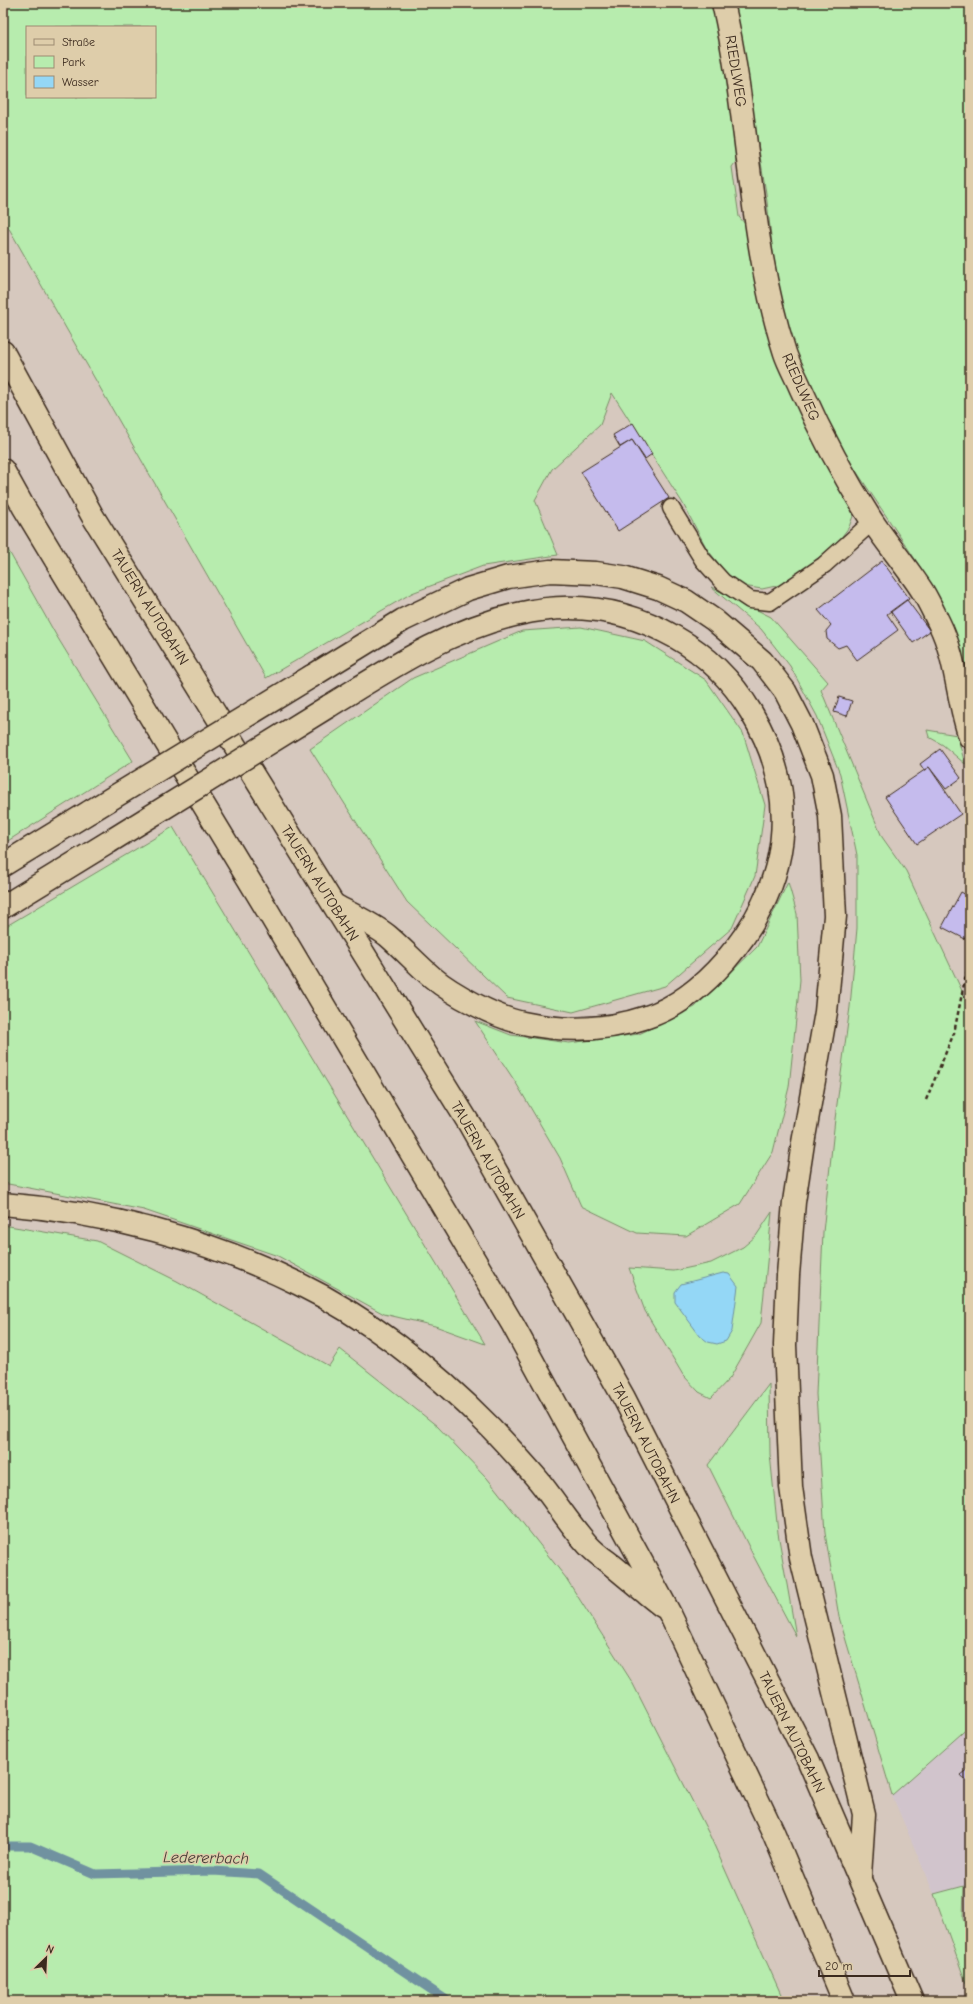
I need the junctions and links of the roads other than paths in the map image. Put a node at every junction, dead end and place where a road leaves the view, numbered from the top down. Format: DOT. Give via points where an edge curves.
graph roads {
  1 [pos="723,3"];
  2 [pos="3,352"];
  3 [pos="3,470"];
  4 [pos="671,508"];
  5 [pos="872,522"];
  6 [pos="970,737"];
  7 [pos="3,865"];
  8 [pos="335,905"];
  9 [pos="3,907"];
  10 [pos="3,1204"];
  11 [pos="670,1614"];
  12 [pos="860,1880"];
  13 [pos="844,2001"];
  14 [pos="912,2001"];
  1 -- 5 [label="main road, RIEDLWEG" via="734,54 759,244 771,302 786,354 811,411"];
  2 -- 8 [label="main road, TAUERN AUTOBAHN" via="92,515"];
  3 -- 11 [label="main road" via="514,1325"];
  4 -- 5 [label="lane" via="703,560 723,582 750,600 770,602 824,565"];
  5 -- 6 [label="main road, RIEDLWEG" via="923,592 941,626 951,655"];
  7 -- 12 [label="main road, bridge" via="403,620 468,590 508,577 550,570 596,573 623,577 658,588 686,601 714,620 762,661 785,691 802,724 822,775 830,816 835,916 826,1012 794,1202 785,1345 791,1487 801,1558 864,1814"];
  8 -- 9 [label="main road, bridge" via="385,934 435,980 479,1006 519,1023 567,1030 611,1027 650,1016 683,1000 714,974 743,940 766,900 781,857 783,814 777,771 764,732 741,694 719,669 686,643 651,624 602,609 561,608 519,614 458,632 417,653"];
  8 -- 12 [label="main road, TAUERN AUTOBAHN" via="470,1125 624,1398 808,1760"];
  10 -- 11 [label="main road" via="62,1211 123,1223 214,1249 301,1285 354,1315 439,1378 491,1428 538,1479 588,1546"];
  11 -- 13 [label="main road" via="774,1834"];
  12 -- 14 [label="main road, TAUERN AUTOBAHN"];
}
